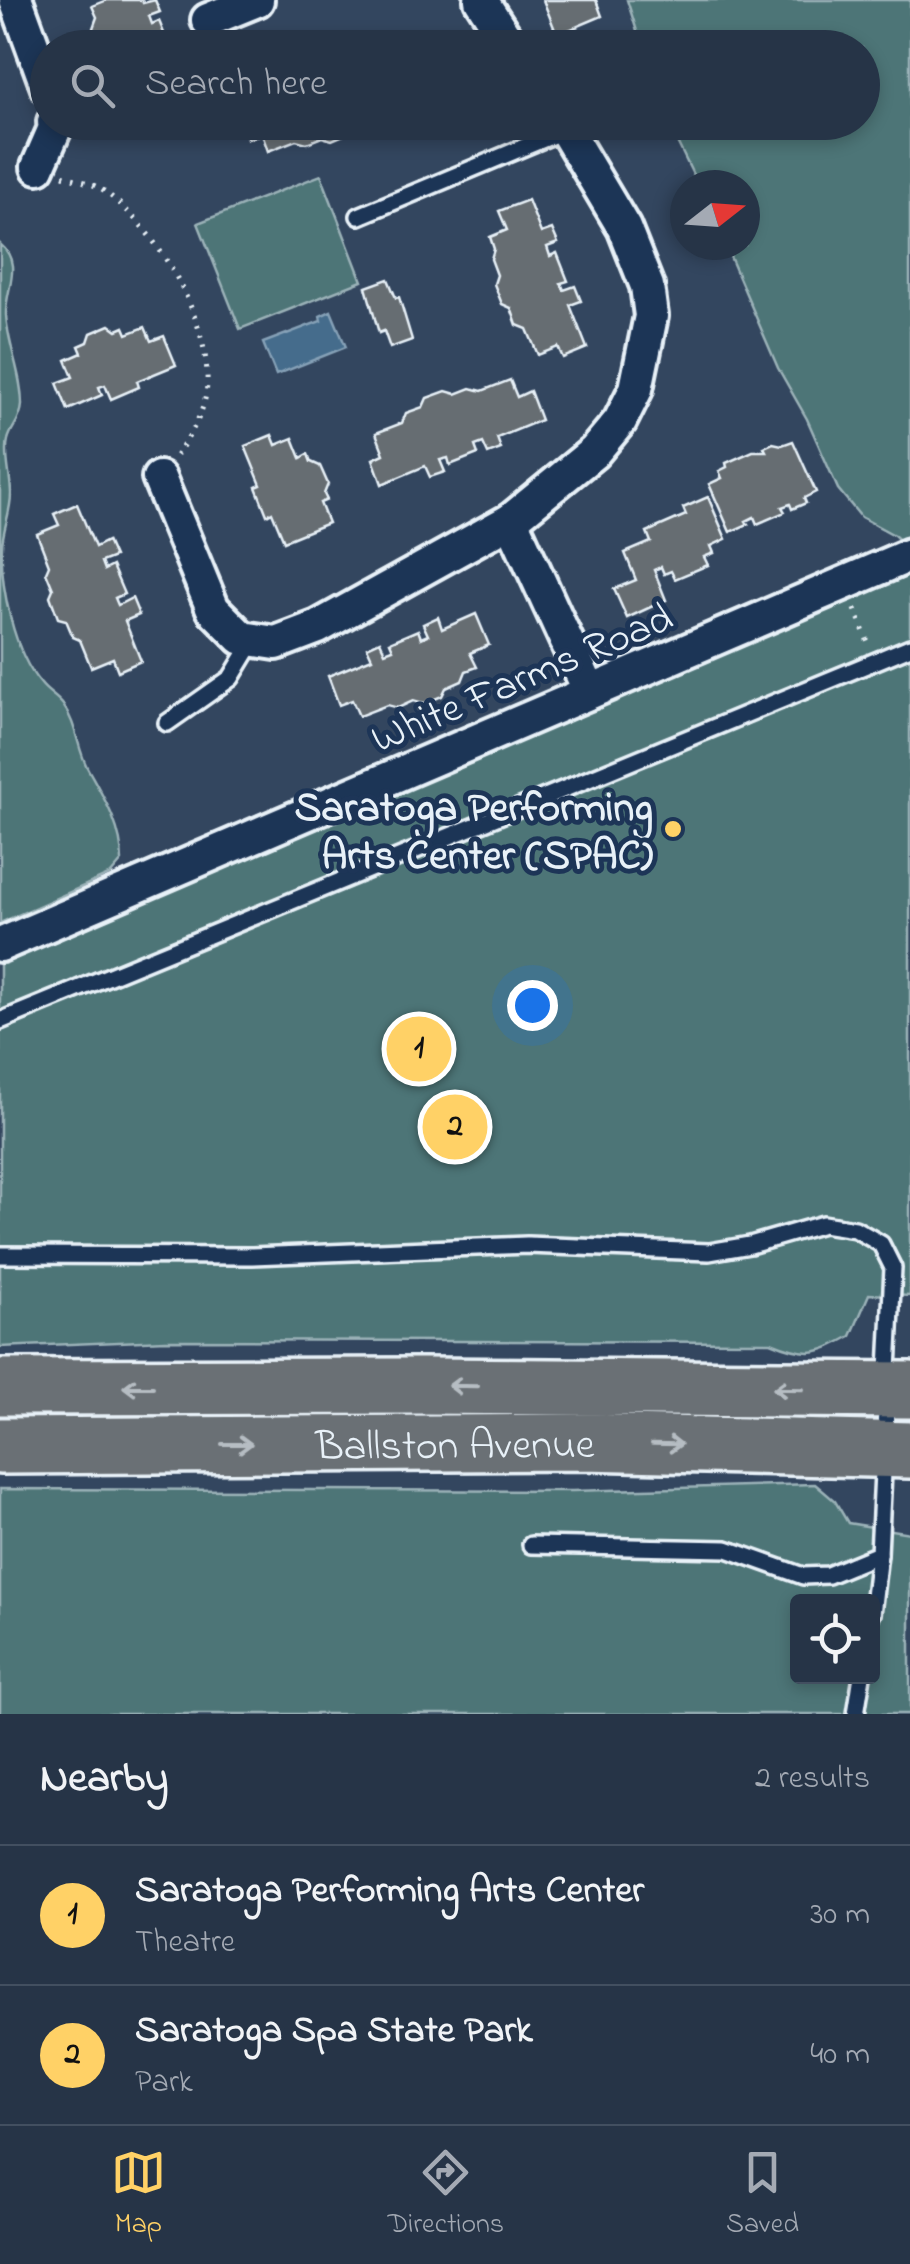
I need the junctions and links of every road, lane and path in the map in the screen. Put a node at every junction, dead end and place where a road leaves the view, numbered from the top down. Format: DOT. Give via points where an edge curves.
graph roads {
  1 [pos="16,0"];
  2 [pos="257,0"];
  3 [pos="481,0"];
  4 [pos="208,20"];
  5 [pos="500,30"];
  6 [pos="30,38"];
  7 [pos="48,140"];
  8 [pos="531,140"];
  9 [pos="571,140"];
  10 [pos="38,167"];
  11 [pos="98,187"];
  12 [pos="359,216"];
  13 [pos="193,432"];
  14 [pos="160,478"];
  15 [pos="511,520"];
  16 [pos="910,555"];
  17 [pos="845,583"];
  18 [pos="254,640"];
  19 [pos="884,644"];
  20 [pos="910,647"];
  21 [pos="590,692"];
  22 [pos="168,723"];
  23 [pos="0,945"];
  24 [pos="0,1021"];
  25 [pos="0,1255"];
  26 [pos="910,1260"];
  27 [pos="894,1268"];
  28 [pos="0,1387"];
  29 [pos="898,1390"];
  30 [pos="0,1446"];
  31 [pos="897,1449"];
  32 [pos="531,1545"];
  33 [pos="879,1554"];
  34 [pos="874,1594"];
  35 [pos="861,1684"];
  36 [pos="856,1714"];
  1 -- 6 [label="street"];
  2 -- 4 [label="street"];
  3 -- 5 [label="street"];
  7 -- 10 [label="street"];
  8 -- 12 [label="lane"];
  9 -- 15 [label="street" via="624,228 652,316 636,389 620,421 594,452"];
  11 -- 13 [label="path" via="156,245 194,315 206,393"];
  14 -- 18 [label="street" via="213,609 242,638"];
  15 -- 18 [label="street" via="318,627 276,643"];
  15 -- 21 [label="street"];
  16 -- 17 [label="street, White Farms Road"];
  17 -- 19 [label="path" via="870,650"];
  17 -- 21 [label="street, White Farms Road"];
  18 -- 22 [label="lane" via="231,678"];
  20 -- 24 [label="lane"];
  21 -- 23 [label="street, White Farms Road"];
  25 -- 27 [label="lane" via="252,1256 527,1245 709,1252 822,1224 856,1229 881,1244"];
  26 -- 27 [label="lane"];
  27 -- 29 [label="lane"];
  29 -- 28 [label="highway, Ballston Avenue, one-way"];
  29 -- 31 [label="lane"];
  30 -- 31 [label="highway, Ballston Avenue, one-way" via="585,1442"];
  31 -- 33 [label="lane"];
  32 -- 33 [label="lane" via="727,1549 803,1576 828,1575"];
  33 -- 34 [label="lane"];
  35 -- 36 [label="lane"];
}
